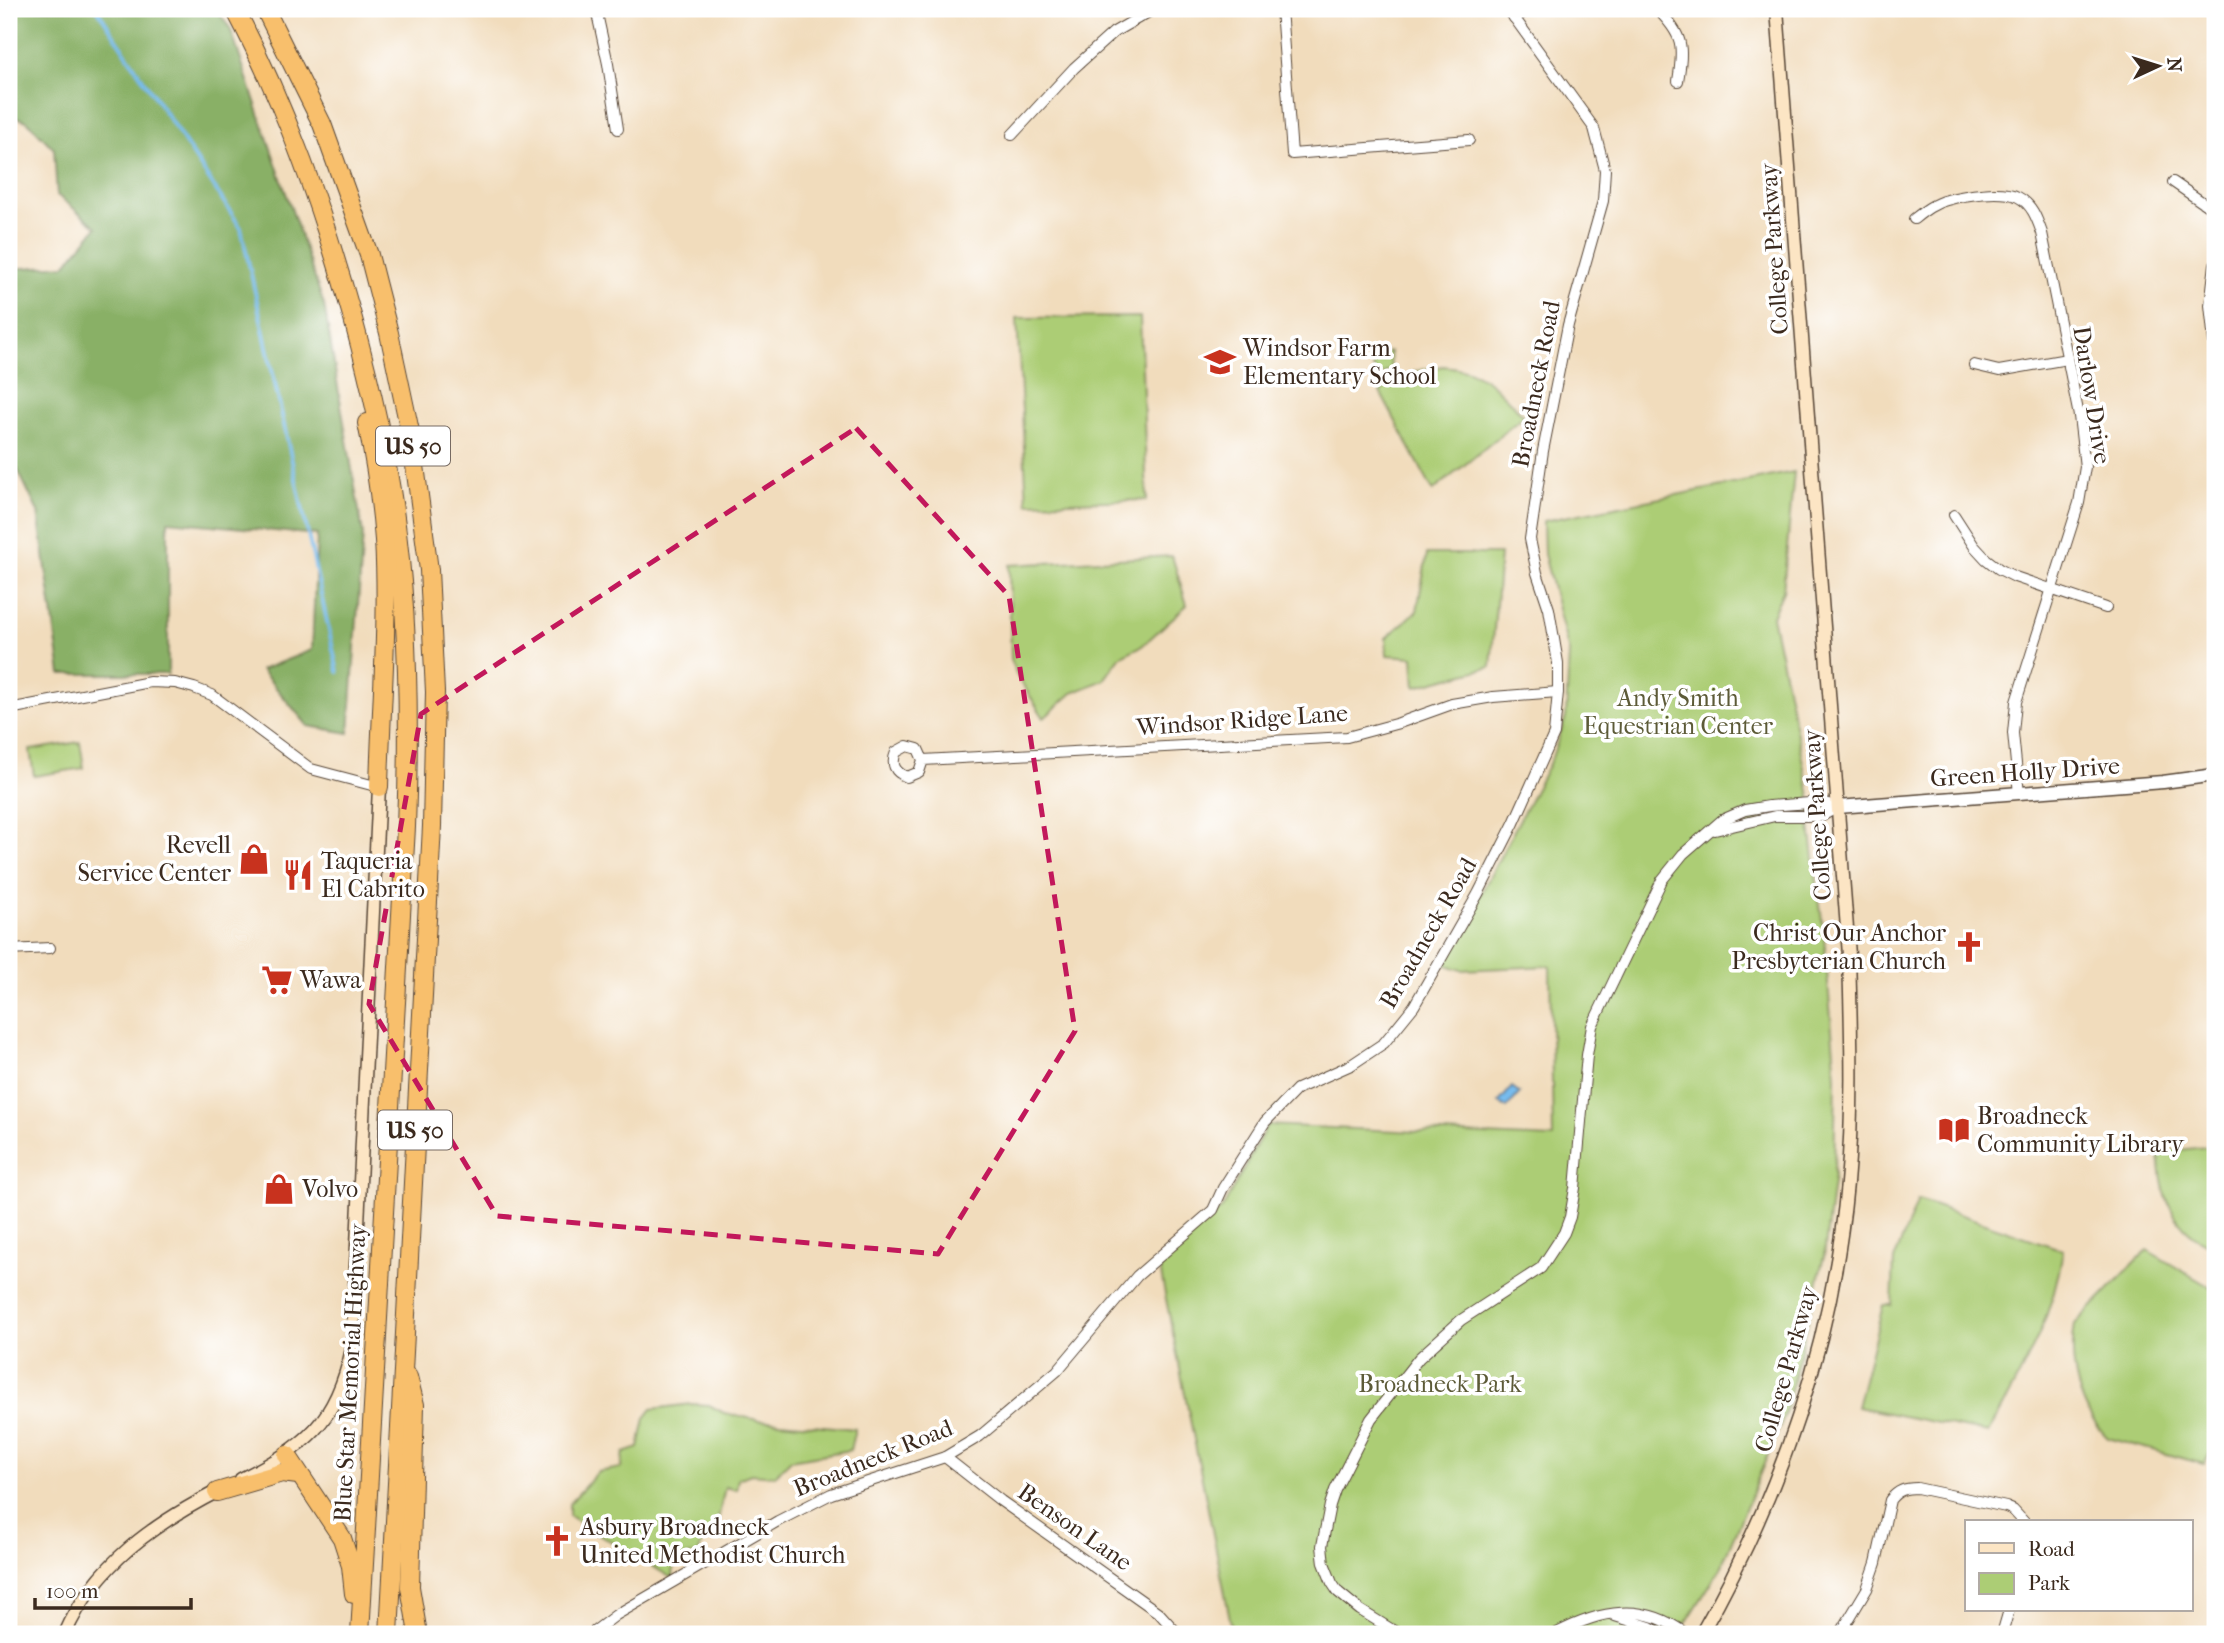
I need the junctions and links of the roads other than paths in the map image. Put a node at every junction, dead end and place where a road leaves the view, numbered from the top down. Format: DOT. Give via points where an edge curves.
graph roads {
  1 [pos="235,9"];
  2 [pos="265,9"];
  3 [pos="596,9"];
  4 [pos="1154,9"];
  5 [pos="1281,9"];
  6 [pos="1529,9"];
  7 [pos="1657,9"];
  8 [pos="1777,9"];
  9 [pos="1511,13"];
  10 [pos="1678,81"];
  11 [pos="618,129"];
  12 [pos="1012,135"];
  13 [pos="1469,140"];
  14 [pos="2173,182"];
  15 [pos="2215,211"];
  16 [pos="1914,219"];
  17 [pos="2215,264"];
  18 [pos="359,343"];
  19 [pos="2215,351"];
  20 [pos="2067,359"];
  21 [pos="1974,365"];
  22 [pos="1954,515"];
  23 [pos="2052,588"];
  24 [pos="2106,608"];
  25 [pos="1558,692"];
  26 [pos="9,709"];
  27 [pos="923,760"];
  28 [pos="2215,775"];
  29 [pos="379,787"];
  30 [pos="2019,794"];
  31 [pos="1838,807"];
  32 [pos="50,948"];
  33 [pos="9,950"];
  34 [pos="403,1353"];
  35 [pos="286,1455"];
  36 [pos="945,1457"];
  37 [pos="298,1475"];
  38 [pos="217,1492"];
  39 [pos="2022,1520"];
  40 [pos="2008,1612"];
  41 [pos="1611,1615"];
  42 [pos="68,1630"];
  43 [pos="359,1634"];
  44 [pos="389,1634"];
  45 [pos="418,1634"];
  46 [pos="591,1634"];
  47 [pos="1178,1634"];
  48 [pos="1399,1634"];
  49 [pos="1555,1634"];
  50 [pos="1662,1634"];
  51 [pos="1686,1634"];
  52 [pos="1701,1634"];
  53 [pos="1840,1634"];
  54 [pos="2002,1634"];
  1 -- 18 [label="highway, Blue Star Memorial Highway / US 50" via="315,190"];
  2 -- 34 [label="highway, US 50" via="322,124 369,255 411,436 429,570 435,692 432,827"];
  3 -- 11 [label="street"];
  4 -- 12 [label="street" via="1114,32"];
  5 -- 13 [label="street" via="1292,154"];
  6 -- 9 [label="street"];
  7 -- 10 [label="street" via="1676,28 1682,54"];
  8 -- 31 [label="main road, College Parkway"];
  9 -- 25 [label="street, Broadneck Road" via="1594,128 1605,170 1603,201 1568,326 1530,539 1549,609"];
  14 -- 15 [label="street"];
  16 -- 20 [label="street, Darlow Drive" via="1934,205 1955,199 2008,193 2027,203 2042,233"];
  17 -- 19 [label="street" via="2210,305"];
  18 -- 29 [label="highway" via="357,369 384,541"];
  18 -- 43 [label="highway, Blue Star Memorial Highway / US 50" via="395,513 409,745"];
  20 -- 21 [label="street" via="1999,371"];
  20 -- 23 [label="street, Darlow Drive" via="2084,447 2084,477"];
  22 -- 23 [label="street" via="1986,559 2015,577"];
  23 -- 24 [label="street"];
  23 -- 30 [label="street, Darlow Drive" via="2016,702 2013,733"];
  25 -- 27 [label="street, Windsor Ridge Lane" via="1452,704 1347,737"];
  25 -- 36 [label="street, Broadneck Road" via="1554,734 1514,823 1406,1016 1384,1043 1351,1065 1297,1090 1265,1122 1213,1210 1137,1276 1057,1371 980,1436"];
  26 -- 29 [label="street" via="150,682 175,683 212,695 311,769"];
  28 -- 30 [label="street, Green Holly Drive"];
  29 -- 35 [label="main road" via="352,1349 342,1388 329,1412 311,1435"];
  30 -- 31 [label="street, Green Holly Drive"];
  31 -- 48 [label="street" via="1822,816 1775,816 1711,832 1683,854 1662,880 1596,1013 1587,1055 1574,1196 1564,1233 1541,1268 1461,1320 1419,1357 1371,1419 1335,1490 1322,1546 1328,1575 1338,1592"];
  31 -- 52 [label="main road, College Parkway" via="1852,1067 1847,1184 1839,1245 1820,1341 1793,1435 1756,1527"];
  32 -- 33 [label="street"];
  34 -- 44 [label="highway, US 50"];
  34 -- 45 [label="highway" via="415,1405 410,1587"];
  35 -- 37 [label="highway"];
  35 -- 38 [label="main road"];
  36 -- 46 [label="street, Broadneck Road" via="831,1494"];
  36 -- 47 [label="street, Benson Lane" via="1159,1613"];
  37 -- 38 [label="highway" via="282,1473"];
  37 -- 43 [label="highway" via="335,1525 347,1551"];
  38 -- 42 [label="main road" via="139,1538 111,1565"];
  39 -- 53 [label="street" via="2006,1507 1917,1488 1896,1492 1867,1589"];
  40 -- 54 [label="street"];
  41 -- 49 [label="street" via="1594,1617"];
  41 -- 50 [label="street"];
  41 -- 51 [label="street" via="1633,1611 1653,1616"];
}
